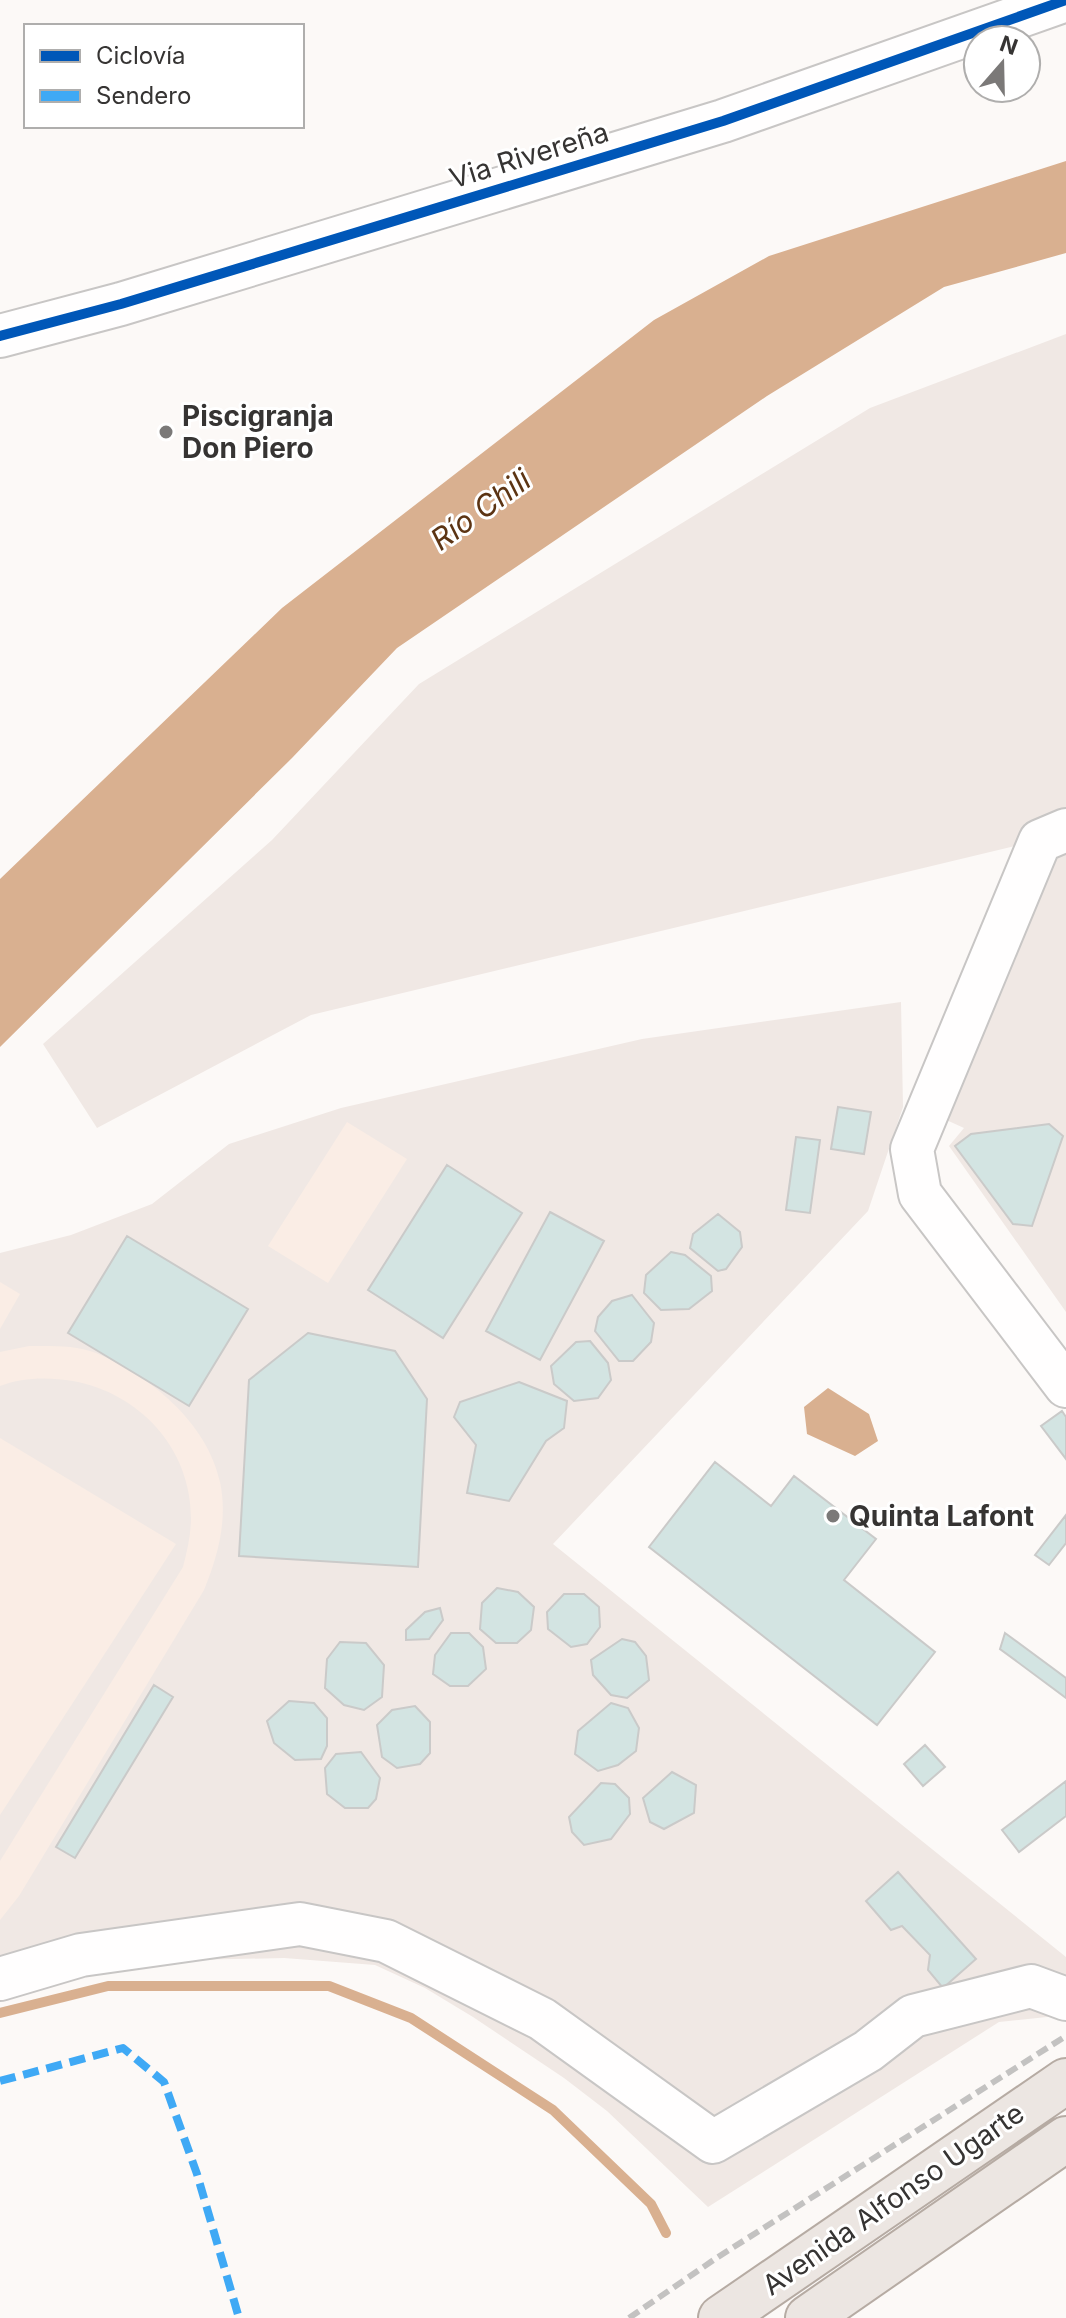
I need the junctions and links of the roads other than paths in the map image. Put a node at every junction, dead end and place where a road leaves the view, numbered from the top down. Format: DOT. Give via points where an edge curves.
graph roads {
  1 [pos="1066,0"];
  2 [pos="0,336"];
  3 [pos="1066,830"];
  4 [pos="1066,1386"];
  5 [pos="0,1979"];
  6 [pos="1066,1999"];
  7 [pos="1066,2081"];
  8 [pos="1066,2139"];
  9 [pos="733,2310"];
  10 [pos="808,2318"];
  1 -- 2 [label="street, Via Rivereña" via="723,121"];
  3 -- 4 [label="street" via="1040,841 912,1149 920,1194"];
  5 -- 6 [label="street" via="81,1955 300,1924 386,1941 542,2019 713,2142 868,2051 913,2016 1031,1986"];
  7 -- 9 [label="main road, Avenida Alfonso Ugarte"];
  8 -- 10 [label="main road, Avenida Alfonso Ugarte"];
}
